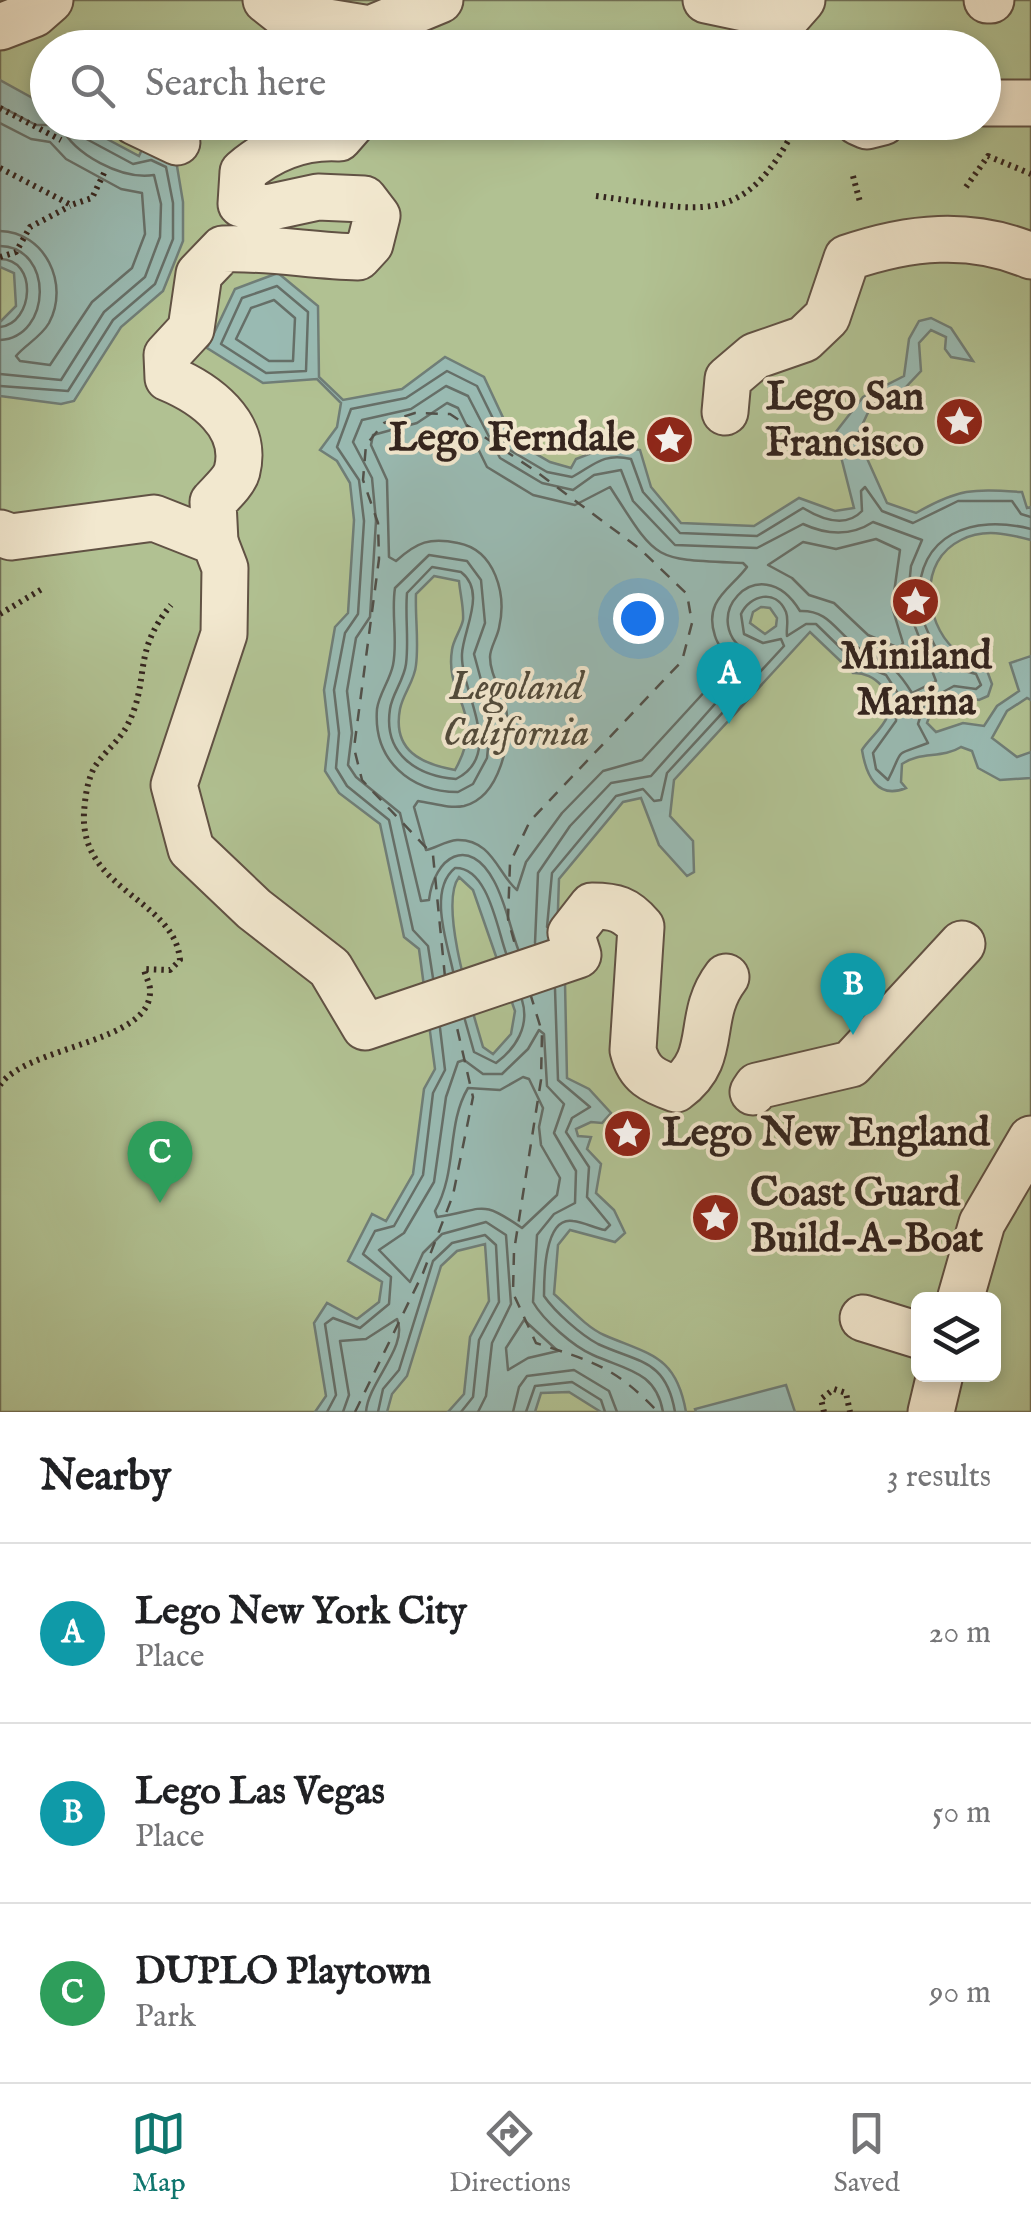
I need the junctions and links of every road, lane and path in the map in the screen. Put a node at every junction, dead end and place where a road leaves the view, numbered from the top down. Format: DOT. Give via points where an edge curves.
graph roads {
  1 [pos="50,0"];
  2 [pos="440,0"];
  3 [pos="706,0"];
  4 [pos="280,16"];
  5 [pos="778,20"];
  6 [pos="3,27"];
  7 [pos="30,40"];
  8 [pos="1001,103"];
  9 [pos="1031,104"];
  10 [pos="0,108"];
  11 [pos="30,124"];
  12 [pos="173,140"];
  13 [pos="301,140"];
  14 [pos="789,140"];
  15 [pos="177,142"];
  16 [pos="0,168"];
  17 [pos="105,171"];
  18 [pos="596,196"];
  19 [pos="71,205"];
  20 [pos="1031,256"];
  21 [pos="0,258"];
  22 [pos="725,412"];
  23 [pos="0,533"];
  24 [pos="220,555"];
  25 [pos="962,944"];
  26 [pos="726,977"];
  27 [pos="0,1085"];
  28 [pos="753,1092"];
  29 [pos="1031,1138"];
  30 [pos="962,1292"];
  31 [pos="862,1318"];
  32 [pos="911,1333"];
  33 [pos="938,1382"];
  34 [pos="824,1412"];
  35 [pos="850,1412"];
  36 [pos="932,1412"];
  1 -- 6 [label="street"];
  2 -- 4 [label="street" via="370,29"];
  3 -- 5 [label="street"];
  6 -- 7 [label="street"];
  8 -- 9 [label="street"];
  10 -- 11 [label="path"];
  12 -- 15 [label="street"];
  13 -- 24 [label="street" via="262,155 242,172 241,204 267,208 318,197 364,198 377,216 370,244 358,258 271,247 223,249 199,274 191,329 168,355 168,378 220,409 237,450 237,474 212,502"];
  14 -- 18 [label="path" via="770,176 736,200 705,210"];
  16 -- 19 [label="path"];
  17 -- 19 [label="path" via="92,198"];
  19 -- 21 [label="path" via="30,227 16,252"];
  20 -- 22 [label="street" via="1002,244 945,237 846,258 826,317 804,339 755,356 728,379"];
  23 -- 24 [label="street" via="11,537 154,518"];
  24 -- 26 [label="street" via="224,634 174,785 192,848 254,910 330,968 365,1027 584,953 572,933 592,906 628,912 641,926 637,1067 676,1089 694,1076 705,1050 710,999"];
  24 -- 27 [label="path" via="149,631 127,726 94,769 85,796 84,826 94,860 172,931 180,960 170,970 144,968 150,992 139,1018 51,1053"];
  25 -- 28 [label="street" via="851,1064"];
  29 -- 30 [label="street" via="982,1223"];
  31 -- 32 [label="street"];
  33 -- 36 [label="street"];
  34 -- 35 [label="path" via="821,1399 834,1390 846,1393"];
}
